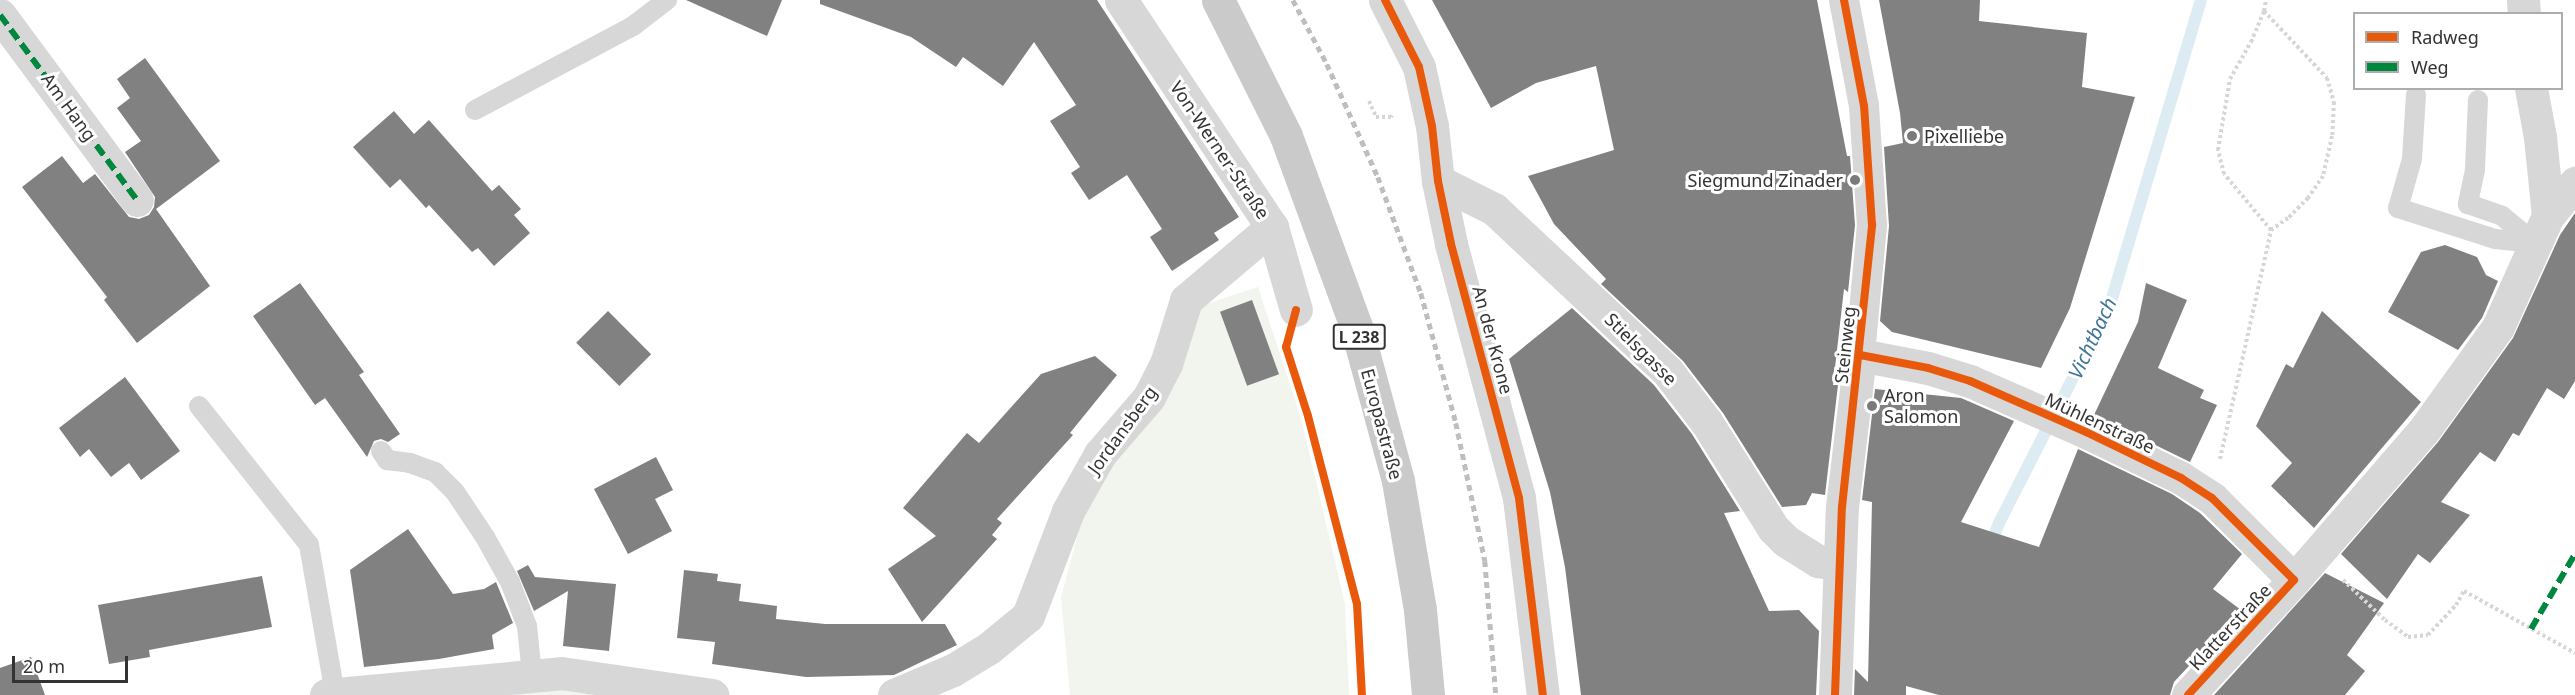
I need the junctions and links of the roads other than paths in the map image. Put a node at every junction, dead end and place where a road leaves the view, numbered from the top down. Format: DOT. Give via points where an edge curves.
graph roads {
  1 [pos="667,0"];
  2 [pos="1121,0"];
  3 [pos="1218,0"];
  4 [pos="1384,0"];
  5 [pos="1844,0"];
  6 [pos="0,15"];
  7 [pos="2531,90"];
  8 [pos="2416,94"];
  9 [pos="2478,100"];
  10 [pos="475,110"];
  11 [pos="1438,181"];
  12 [pos="2575,183"];
  13 [pos="137,200"];
  14 [pos="1272,227"];
  15 [pos="2541,230"];
  16 [pos="1296,310"];
  17 [pos="1860,355"];
  18 [pos="199,406"];
  19 [pos="381,451"];
  20 [pos="1840,565"];
  21 [pos="2304,569"];
  22 [pos="532,675"];
  23 [pos="330,694"];
  24 [pos="712,695"];
  25 [pos="894,695"];
  26 [pos="1428,695"];
  27 [pos="1543,695"];
  28 [pos="1835,695"];
  29 [pos="2188,695"];
  1 -- 10 [label="lane" via="633,26"];
  2 -- 14 [label="street, Von-Werner-Straße"];
  3 -- 26 [label="main road, Europastraße / L 238" via="1286,136 1356,326 1398,481 1420,610"];
  4 -- 11 [label="street, An der Krone" via="1419,67 1432,126"];
  5 -- 17 [label="street, Steinweg" via="1864,106 1872,225"];
  6 -- 13 [label="street, Am Hang"];
  7 -- 15 [label="street" via="2540,137"];
  8 -- 15 [label="lane" via="2412,159 2398,208 2495,238"];
  9 -- 15 [label="lane" via="2475,171 2468,204"];
  11 -- 20 [label="street, Stielsgasse" via="1494,209 1668,372 1707,423 1773,528 1818,561"];
  11 -- 27 [label="street, An der Krone" via="1451,244 1519,498"];
  12 -- 15 [label="street, Klatterstraße"];
  14 -- 16 [label="street, Von-Werner-Straße"];
  14 -- 25 [label="street, Jordansberg" via="1186,300 1166,364 1149,397 1100,453 1068,512 1028,616 989,648 953,670"];
  15 -- 21 [label="street, Klatterstraße" via="2498,327 2424,430"];
  17 -- 20 [label="street, Steinweg" via="1842,507"];
  17 -- 21 [label="street, Mühlenstraße" via="1950,374 2086,432 2181,478"];
  18 -- 23 [label="lane" via="309,545"];
  19 -- 22 [label="lane" via="387,460 435,472 455,492 510,582 527,626"];
  20 -- 28 [label="street, Steinweg"];
  21 -- 29 [label="street, Klatterstraße"];
  22 -- 23 [label="street"];
  22 -- 24 [label="street" via="561,673"];
}
